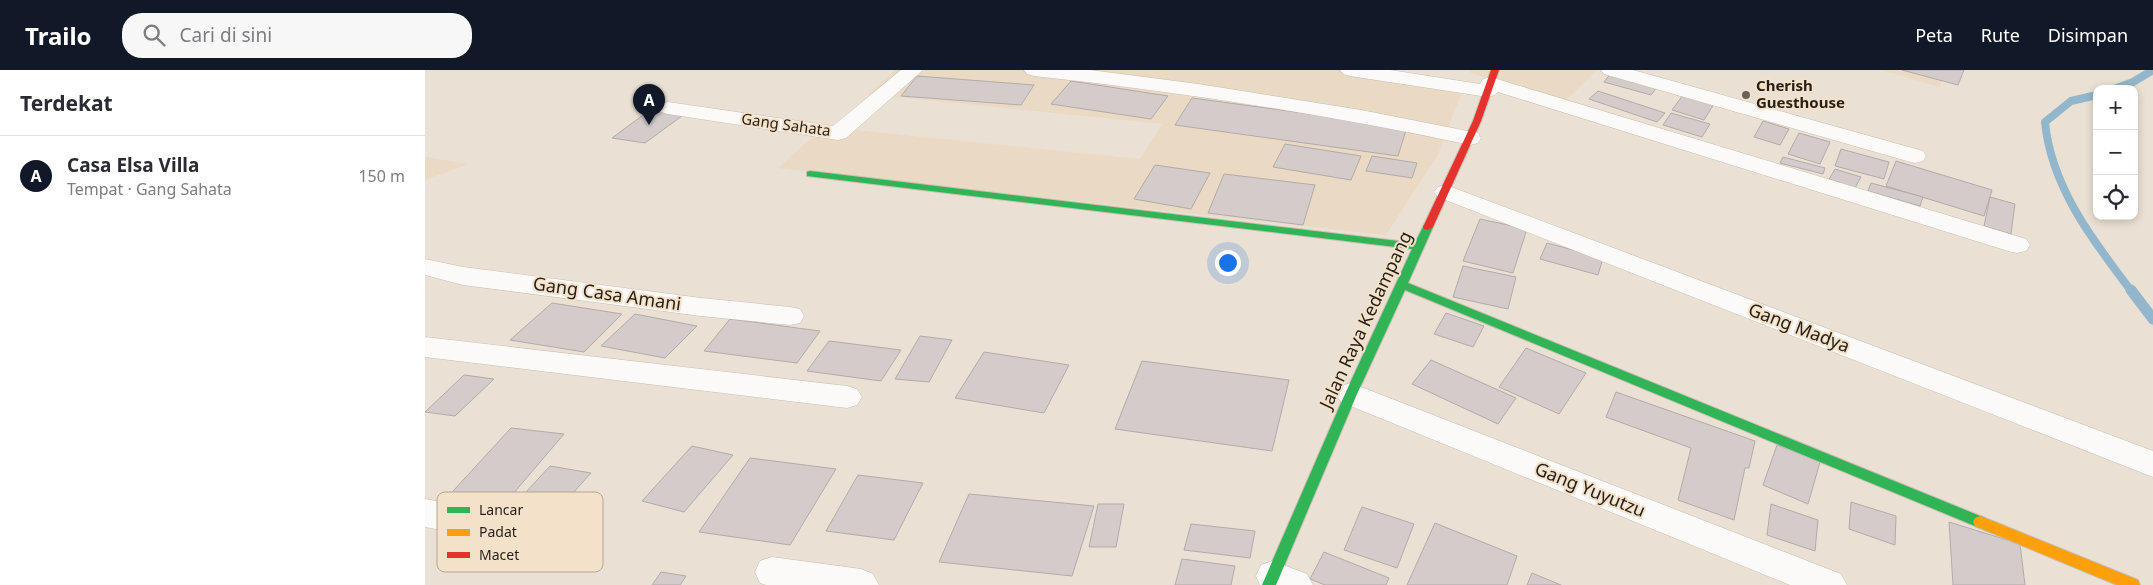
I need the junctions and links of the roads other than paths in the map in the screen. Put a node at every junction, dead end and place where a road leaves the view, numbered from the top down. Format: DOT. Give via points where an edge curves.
graph roads {
  1 [pos="913,70"];
  2 [pos="1034,70"];
  3 [pos="1350,70"];
  4 [pos="1611,70"];
  5 [pos="1491,82"];
  6 [pos="668,108"];
  7 [pos="1469,138"];
  8 [pos="1915,156"];
  9 [pos="810,174"];
  10 [pos="1446,192"];
  11 [pos="2017,245"];
  12 [pos="1419,247"];
  13 [pos="425,267"];
  14 [pos="1401,284"];
  15 [pos="790,316"];
  16 [pos="425,348"];
  17 [pos="1351,394"];
  18 [pos="847,397"];
  19 [pos="2153,464"];
  20 [pos="773,572"];
  21 [pos="1279,582"];
  22 [pos="861,585"];
  23 [pos="1829,585"];
  24 [pos="2133,585"];
  1 -- 6 [label="street, Gang Sahata" via="838,133"];
  2 -- 7 [label="street" via="1216,91 1345,112"];
  3 -- 5 [label="street"];
  4 -- 8 [label="street"];
  5 -- 7 [label="street, Jalan Raya Kedampang"];
  5 -- 11 [label="street"];
  7 -- 10 [label="street, Jalan Raya Kedampang"];
  9 -- 12 [label="street"];
  10 -- 12 [label="street, Jalan Raya Kedampang"];
  10 -- 19 [label="street, Gang Madya"];
  12 -- 14 [label="street, Jalan Raya Kedampang"];
  13 -- 15 [label="street, Gang Casa Amani" via="463,276"];
  14 -- 17 [label="street, Jalan Raya Kedampang"];
  14 -- 24 [label="street"];
  16 -- 18 [label="street"];
  17 -- 21 [label="street, Jalan Raya Kedampang"];
  17 -- 23 [label="street, Gang Yuyutzu"];
  20 -- 22 [label="street"];
}
